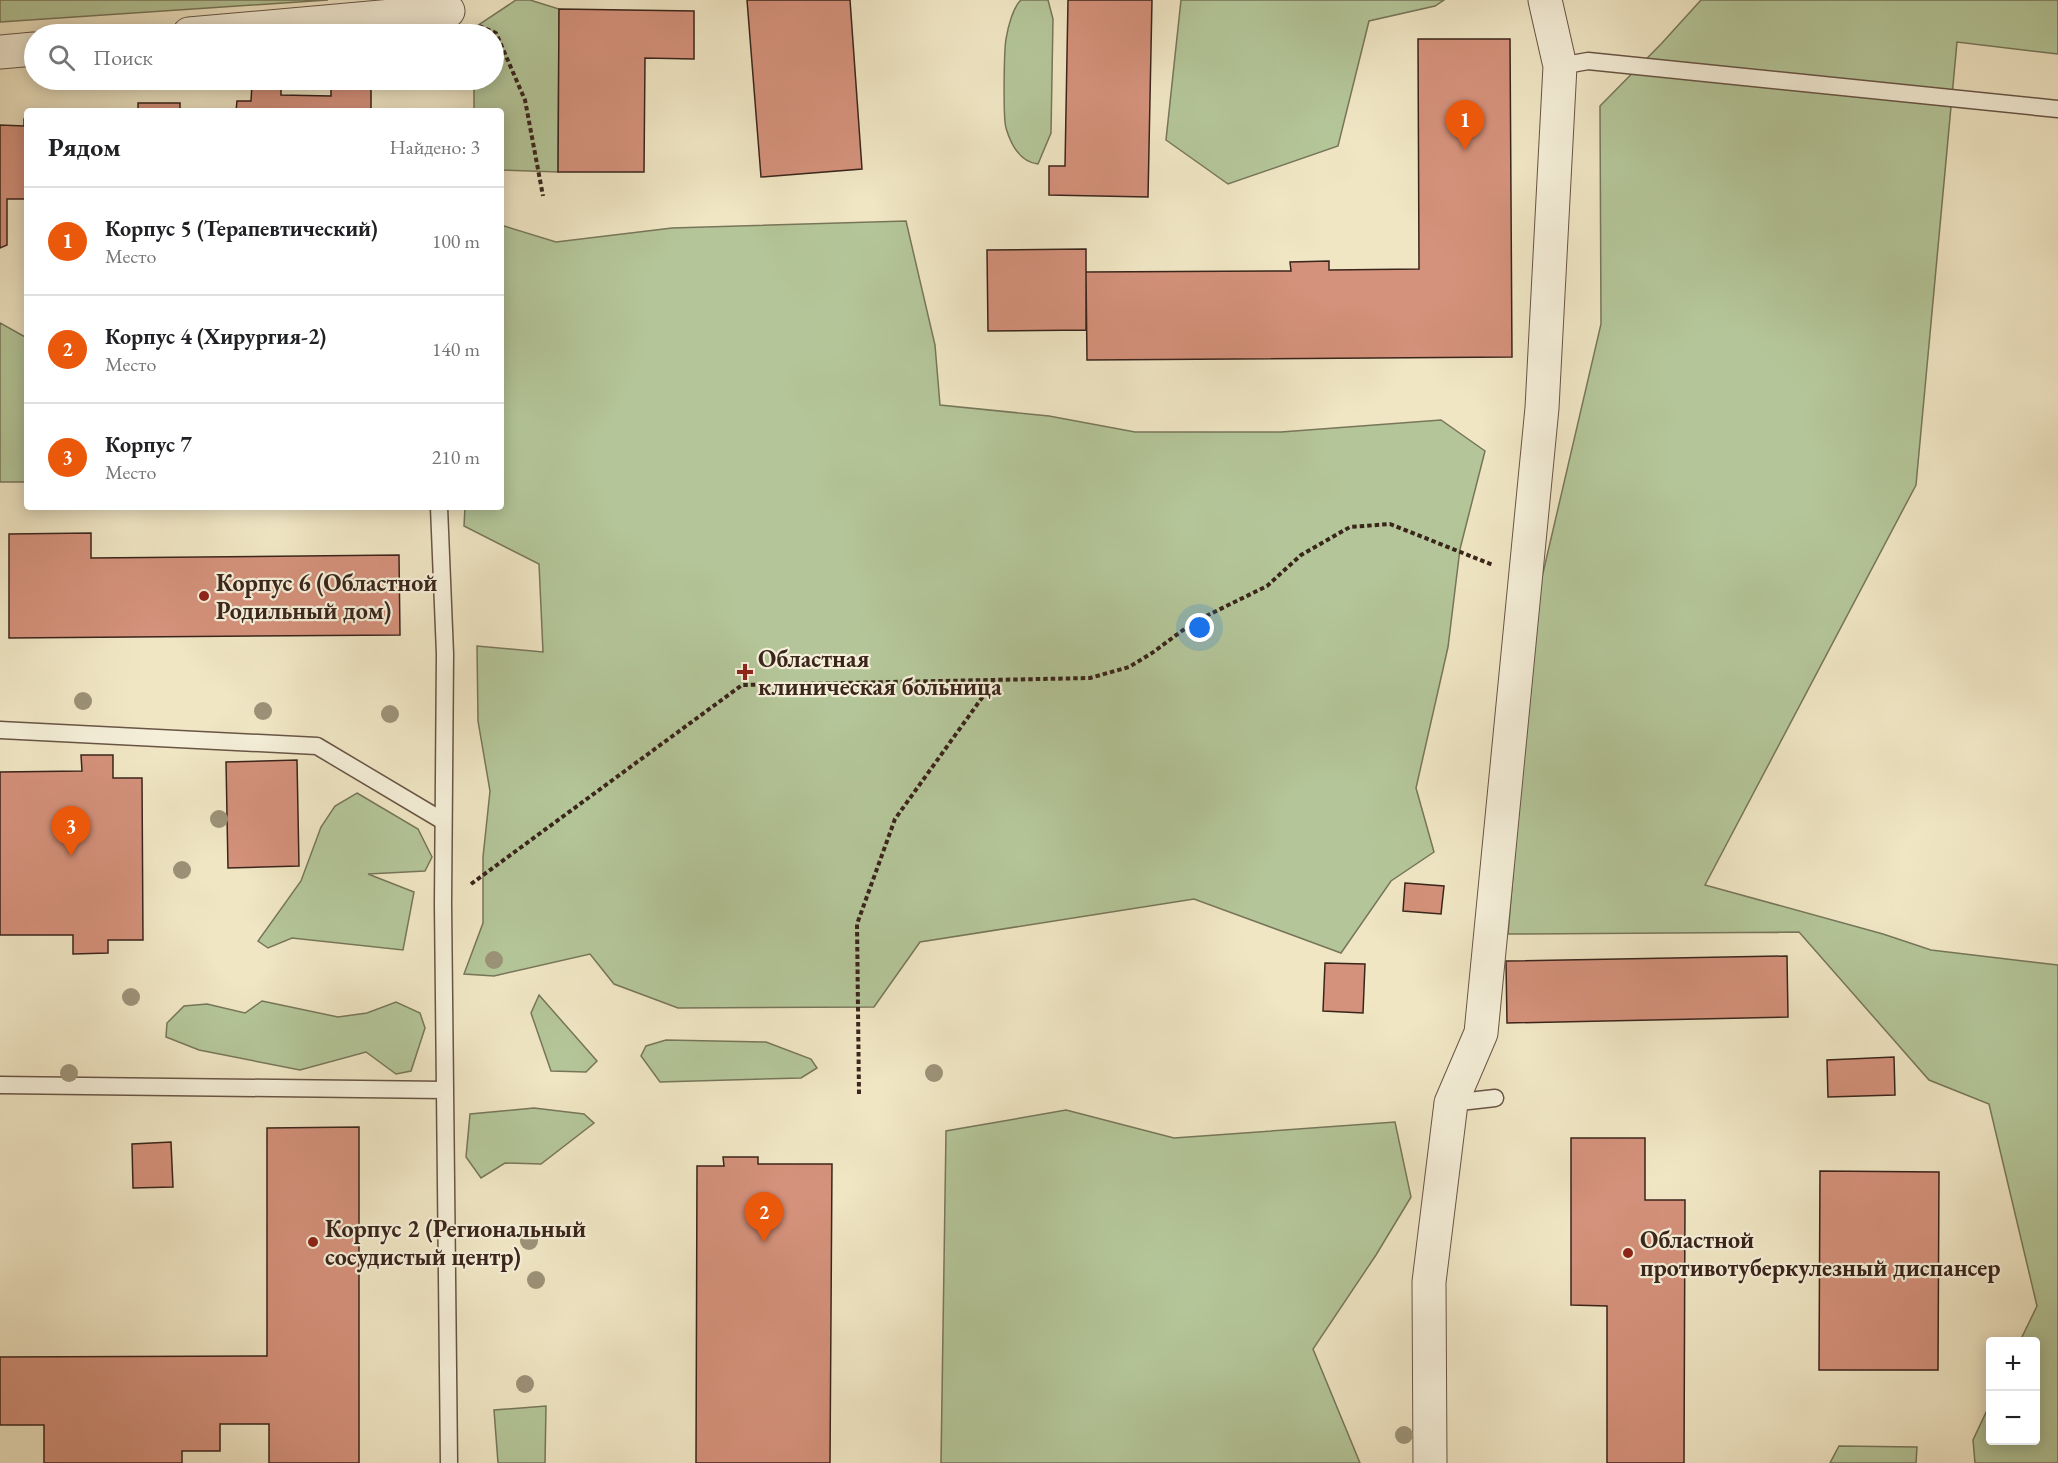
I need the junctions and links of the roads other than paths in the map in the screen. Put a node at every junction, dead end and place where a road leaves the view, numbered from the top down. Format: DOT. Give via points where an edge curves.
graph roads {
  1 [pos="1545,0"];
  2 [pos="448,11"];
  3 [pos="302,24"];
  4 [pos="24,50"];
  5 [pos="0,52"];
  6 [pos="1560,66"];
  7 [pos="2058,109"];
  8 [pos="440,510"];
  9 [pos="0,730"];
  10 [pos="443,821"];
  11 [pos="0,1085"];
  12 [pos="445,1090"];
  13 [pos="1495,1098"];
  14 [pos="1451,1103"];
  15 [pos="449,1463"];
  16 [pos="1430,1463"];
  1 -- 6 [label="street"];
  2 -- 3 [label="street"];
  4 -- 5 [label="street"];
  6 -- 7 [label="lane" via="1588,61"];
  6 -- 14 [label="street" via="1542,408 1481,1032"];
  8 -- 10 [label="lane" via="445,654"];
  9 -- 10 [label="lane" via="317,746"];
  10 -- 12 [label="lane"];
  11 -- 12 [label="lane"];
  12 -- 15 [label="lane"];
  13 -- 14 [label="lane"];
  14 -- 16 [label="street" via="1429,1282"];
}
